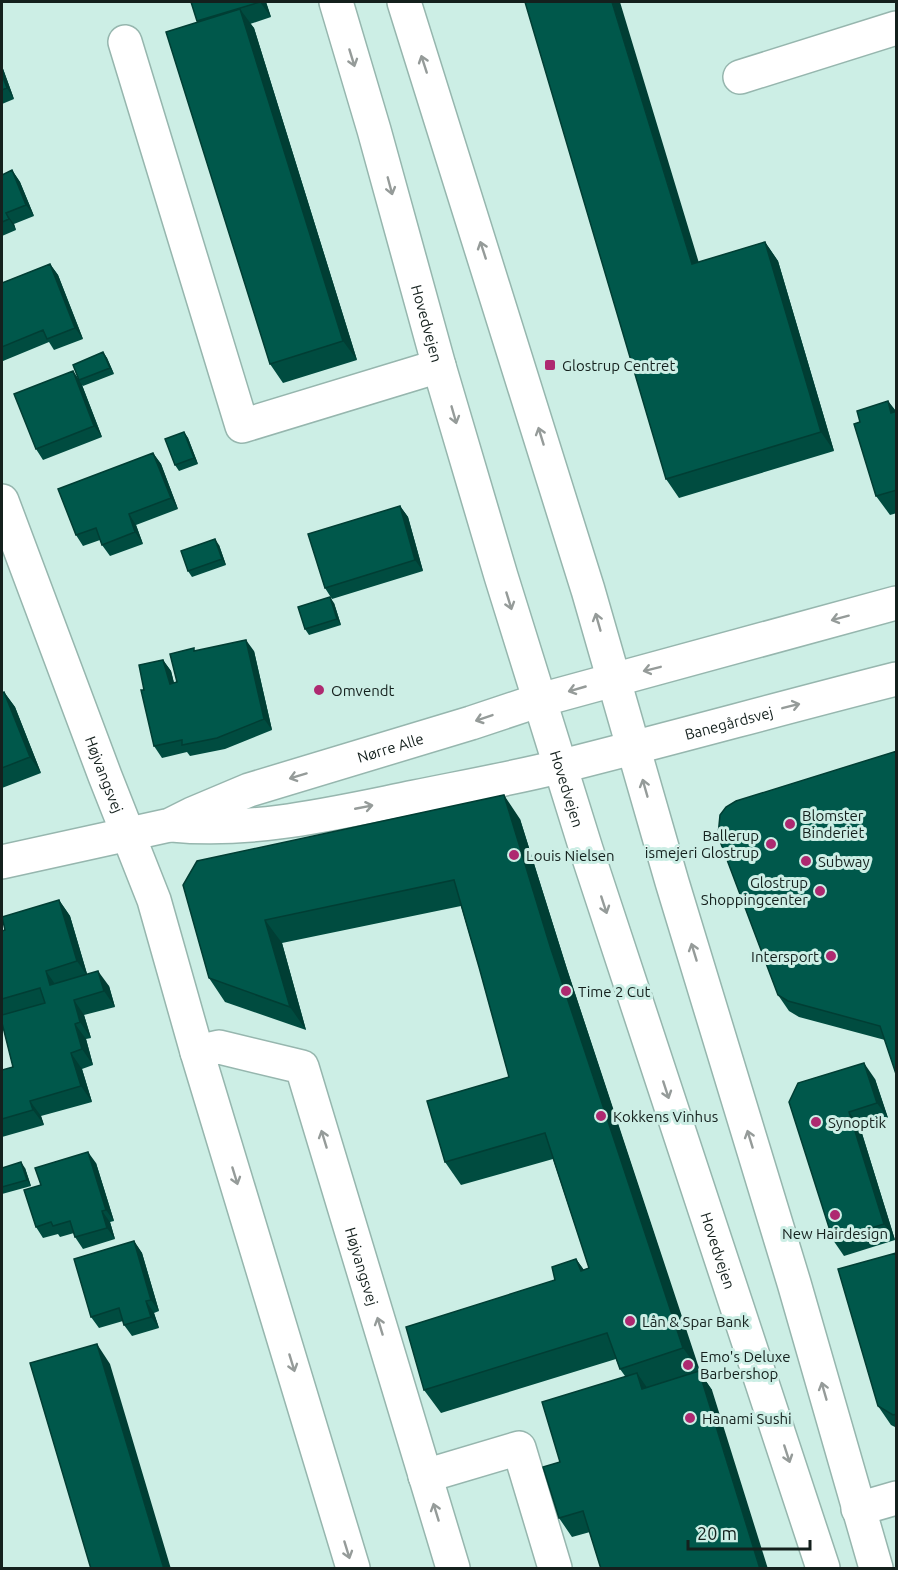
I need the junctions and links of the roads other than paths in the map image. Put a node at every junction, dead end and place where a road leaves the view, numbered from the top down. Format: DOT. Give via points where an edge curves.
graph roads {
  1 [pos="336,2"];
  2 [pos="404,2"];
  3 [pos="897,28"];
  4 [pos="125,42"];
  5 [pos="740,77"];
  6 [pos="440,366"];
  7 [pos="2,501"];
  8 [pos="897,603"];
  9 [pos="614,679"];
  10 [pos="897,679"];
  11 [pos="540,700"];
  12 [pos="633,747"];
  13 [pos="561,766"];
  14 [pos="170,825"];
  15 [pos="129,834"];
  16 [pos="2,862"];
  17 [pos="197,1052"];
  18 [pos="425,1476"];
  19 [pos="897,1498"];
  20 [pos="858,1509"];
  21 [pos="353,1569"];
  22 [pos="453,1569"];
  23 [pos="555,1569"];
  24 [pos="823,1569"];
  25 [pos="876,1569"];
  1 -- 6 [label="street, Hovedvejen, one-way"];
  9 -- 2 [label="street, one-way" via="524,378"];
  3 -- 5 [label="street"];
  4 -- 6 [label="street" via="242,426"];
  6 -- 11 [label="street, Hovedvejen, one-way"];
  7 -- 15 [label="street, Højvangsvej"];
  8 -- 9 [label="street, one-way"];
  9 -- 11 [label="street, Nørre Alle, one-way"];
  9 -- 12 [label="street"];
  12 -- 10 [label="street, Banegårdsvej, one-way"];
  11 -- 13 [label="street, Hovedvejen"];
  11 -- 14 [label="street, Nørre Alle, one-way" via="249,790"];
  12 -- 13 [label="street, Banegårdsvej"];
  20 -- 12 [label="street, one-way"];
  14 -- 13 [label="street, Nørre Alle, one-way" via="244,827 339,812"];
  13 -- 24 [label="street, Hovedvejen, one-way"];
  14 -- 15 [label="street, Nørre Alle"];
  15 -- 16 [label="street, Nørre Alle"];
  15 -- 17 [label="street, Højvangsvej" via="154,900"];
  18 -- 17 [label="street, Højvangsvej, one-way" via="302,1067 219,1047"];
  17 -- 21 [label="street, Højvangsvej, one-way"];
  22 -- 18 [label="street, Højvangsvej, one-way"];
  18 -- 23 [label="street" via="519,1448"];
  19 -- 20 [label="street"];
  20 -- 25 [label="street"];
}
